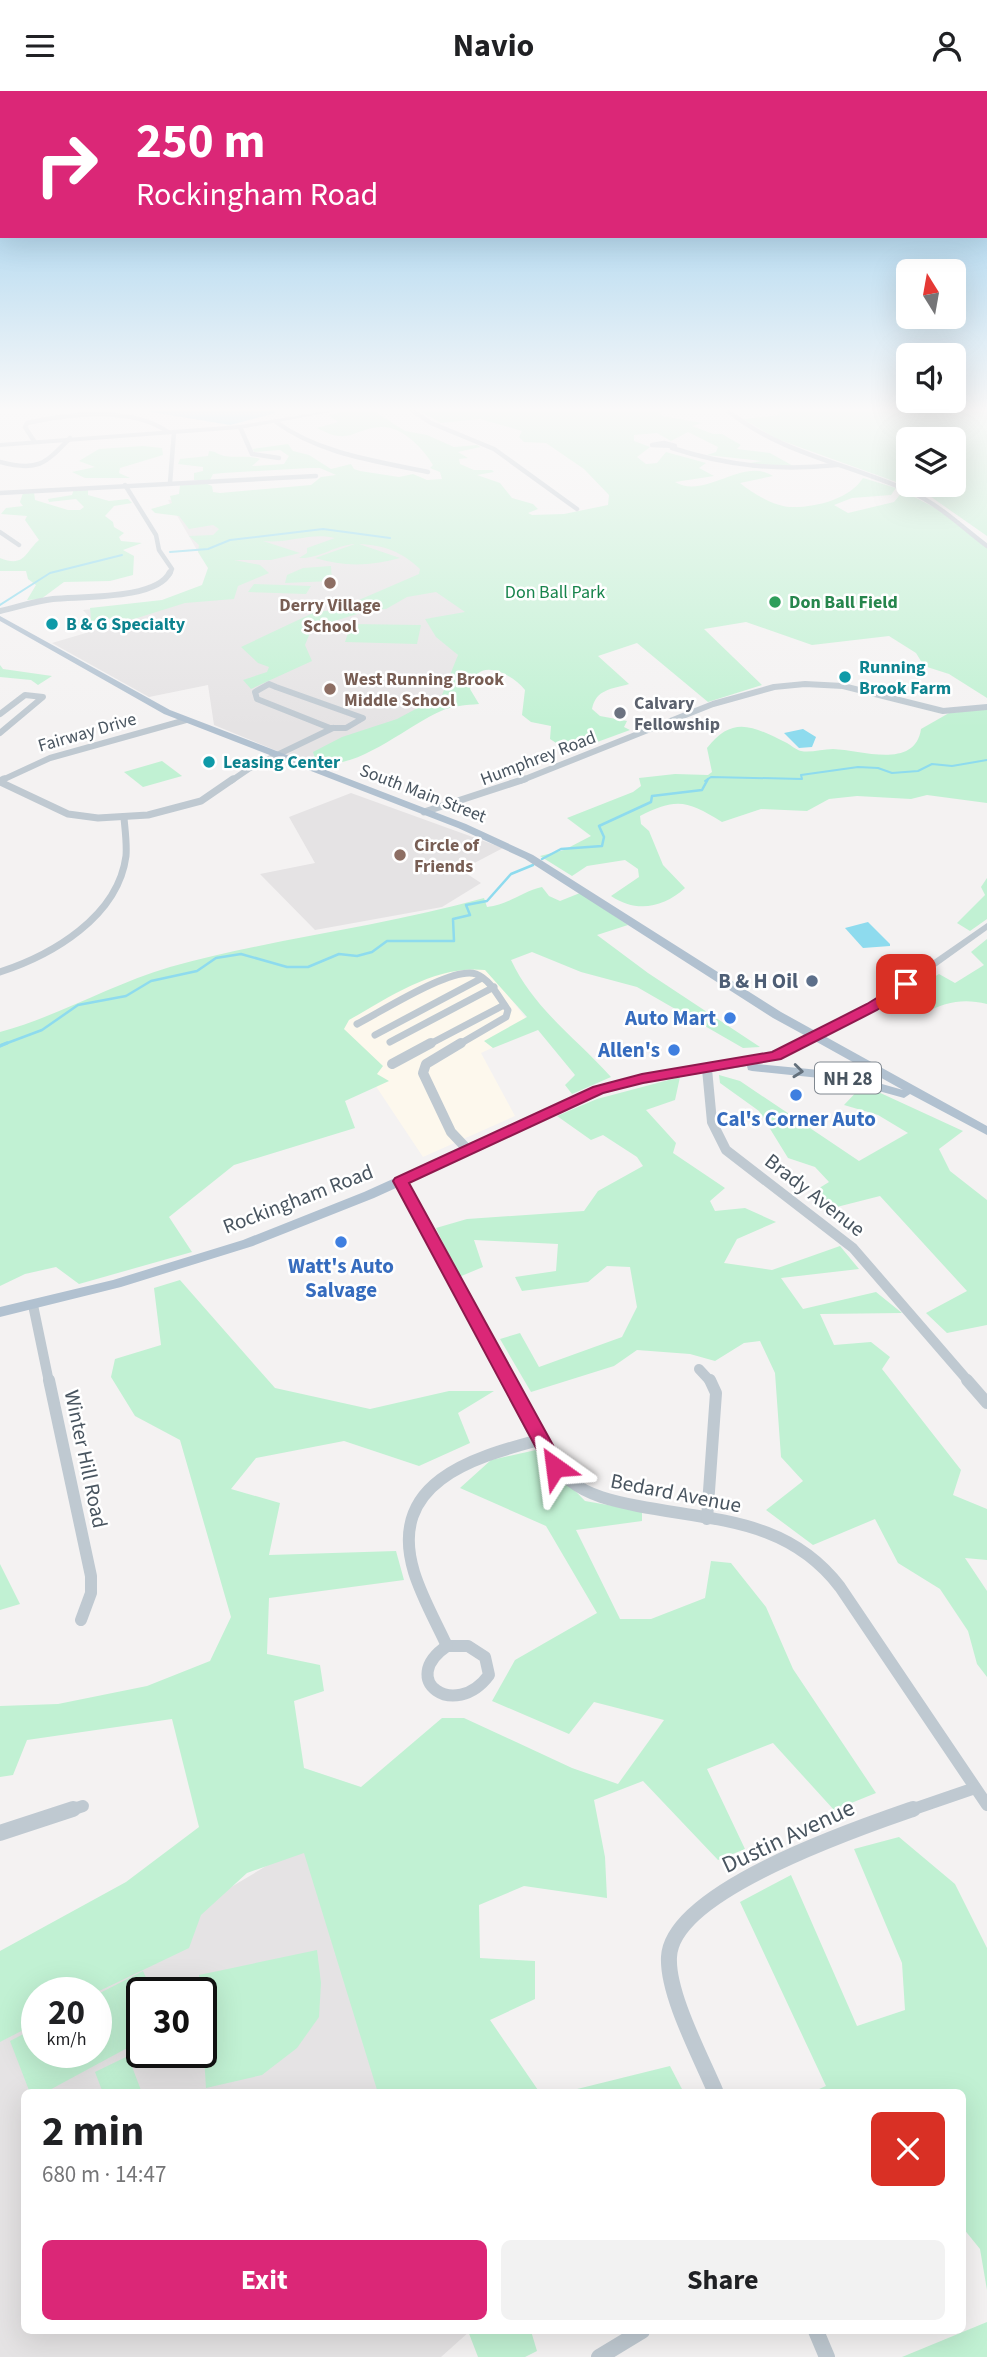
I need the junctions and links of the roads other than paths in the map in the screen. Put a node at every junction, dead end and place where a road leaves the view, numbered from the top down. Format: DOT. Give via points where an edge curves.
graph roads {
  1 [pos="145,517"];
  2 [pos="948,517"];
  3 [pos="0,532"];
  4 [pos="19,545"];
  5 [pos="987,546"];
  6 [pos="0,611"];
  7 [pos="0,618"];
  8 [pos="987,707"];
  9 [pos="0,714"];
  10 [pos="186,720"];
  11 [pos="333,728"];
  12 [pos="0,733"];
  13 [pos="275,755"];
  14 [pos="0,781"];
  15 [pos="424,811"];
  16 [pos="124,818"];
  17 [pos="987,926"];
  18 [pos="0,972"];
  19 [pos="482,978"];
  20 [pos="494,987"];
  21 [pos="504,1005"];
  22 [pos="357,1024"];
  23 [pos="375,1035"];
  24 [pos="814,1037"];
  25 [pos="390,1042"];
  26 [pos="392,1064"];
  27 [pos="730,1066"];
  28 [pos="708,1069"];
  29 [pos="960,1116"];
  30 [pos="987,1131"];
  31 [pos="468,1150"];
  32 [pos="400,1181"];
  33 [pos="33,1305"];
  34 [pos="0,1312"];
  35 [pos="699,1369"];
  36 [pos="987,1403"];
  37 [pos="539,1440"];
  38 [pos="707,1519"];
  39 [pos="81,1620"];
  40 [pos="447,1646"];
  41 [pos="975,1788"];
  42 [pos="987,1805"];
  43 [pos="83,1807"];
  44 [pos="0,1833"];
  45 [pos="714,2089"];
  46 [pos="637,2334"];
  47 [pos="817,2334"];
  48 [pos="599,2357"];
  49 [pos="827,2357"];
  1 -- 6 [label="street" via="172,570 161,584"];
  2 -- 5 [label="street"];
  3 -- 4 [label="street"];
  7 -- 10 [label="main road, South Main Street"];
  8 -- 15 [label="street, Humphrey Road" via="943,711 874,692 819,684 766,688 713,704 503,788"];
  9 -- 12 [label="street" via="25,695 43,697"];
  10 -- 13 [label="main road, South Main Street"];
  10 -- 14 [label="street, Fairway Drive" via="50,758"];
  11 -- 11 [label="street" via="349,727 363,718 269,684 255,692 260,701"];
  11 -- 13 [label="street"];
  13 -- 15 [label="main road, South Main Street"];
  13 -- 16 [label="street" via="201,801 166,813"];
  14 -- 16 [label="street" via="57,811 89,818"];
  15 -- 24 [label="main road, South Main Street" via="539,862"];
  16 -- 18 [label="street" via="125,861 104,902 66,941"];
  17 -- 24 [label="street" via="880,1002"];
  19 -- 20 [label="street"];
  19 -- 22 [label="street" via="457,973"];
  19 -- 23 [label="street"];
  20 -- 21 [label="street"];
  20 -- 25 [label="street"];
  21 -- 26 [label="street"];
  21 -- 31 [label="street" via="506,1017 426,1065 423,1073 451,1132"];
  24 -- 27 [label="main road, Rockingham Road / NH 28" via="776,1056"];
  24 -- 29 [label="main road, NH 28"];
  27 -- 28 [label="main road, Rockingham Road / NH 28"];
  27 -- 29 [label="main road, NH 28, one-way" via="849,1078"];
  28 -- 31 [label="main road, Rockingham Road / NH 28" via="598,1090"];
  28 -- 36 [label="street, Brady Avenue" via="712,1122 726,1150 845,1240"];
  29 -- 30 [label="main road, NH 28"];
  31 -- 32 [label="main road, Rockingham Road / NH 28"];
  32 -- 33 [label="main road, Rockingham Road / NH 28" via="248,1243"];
  32 -- 37 [label="street, Bedard Avenue"];
  33 -- 34 [label="main road, Rockingham Road / NH 28"];
  33 -- 39 [label="street, Winter Hill Road" via="91,1576 91,1593"];
  35 -- 38 [label="street" via="716,1393"];
  37 -- 38 [label="street, Bedard Avenue" via="564,1477 590,1495"];
  37 -- 40 [label="street" via="460,1464 436,1481 416,1510 410,1557"];
  38 -- 41 [label="street, Bedard Avenue" via="772,1532 815,1556"];
  40 -- 40 [label="street" via="431,1655 427,1663 431,1686 447,1696 478,1691 489,1675 485,1657 468,1646"];
  41 -- 42 [label="street, Bedard Avenue"];
  41 -- 45 [label="street, Dustin Avenue" via="893,1816 761,1871 685,1921 672,1939 668,1965"];
  43 -- 44 [label="street"];
  46 -- 48 [label="street"];
  47 -- 49 [label="street"];
}
